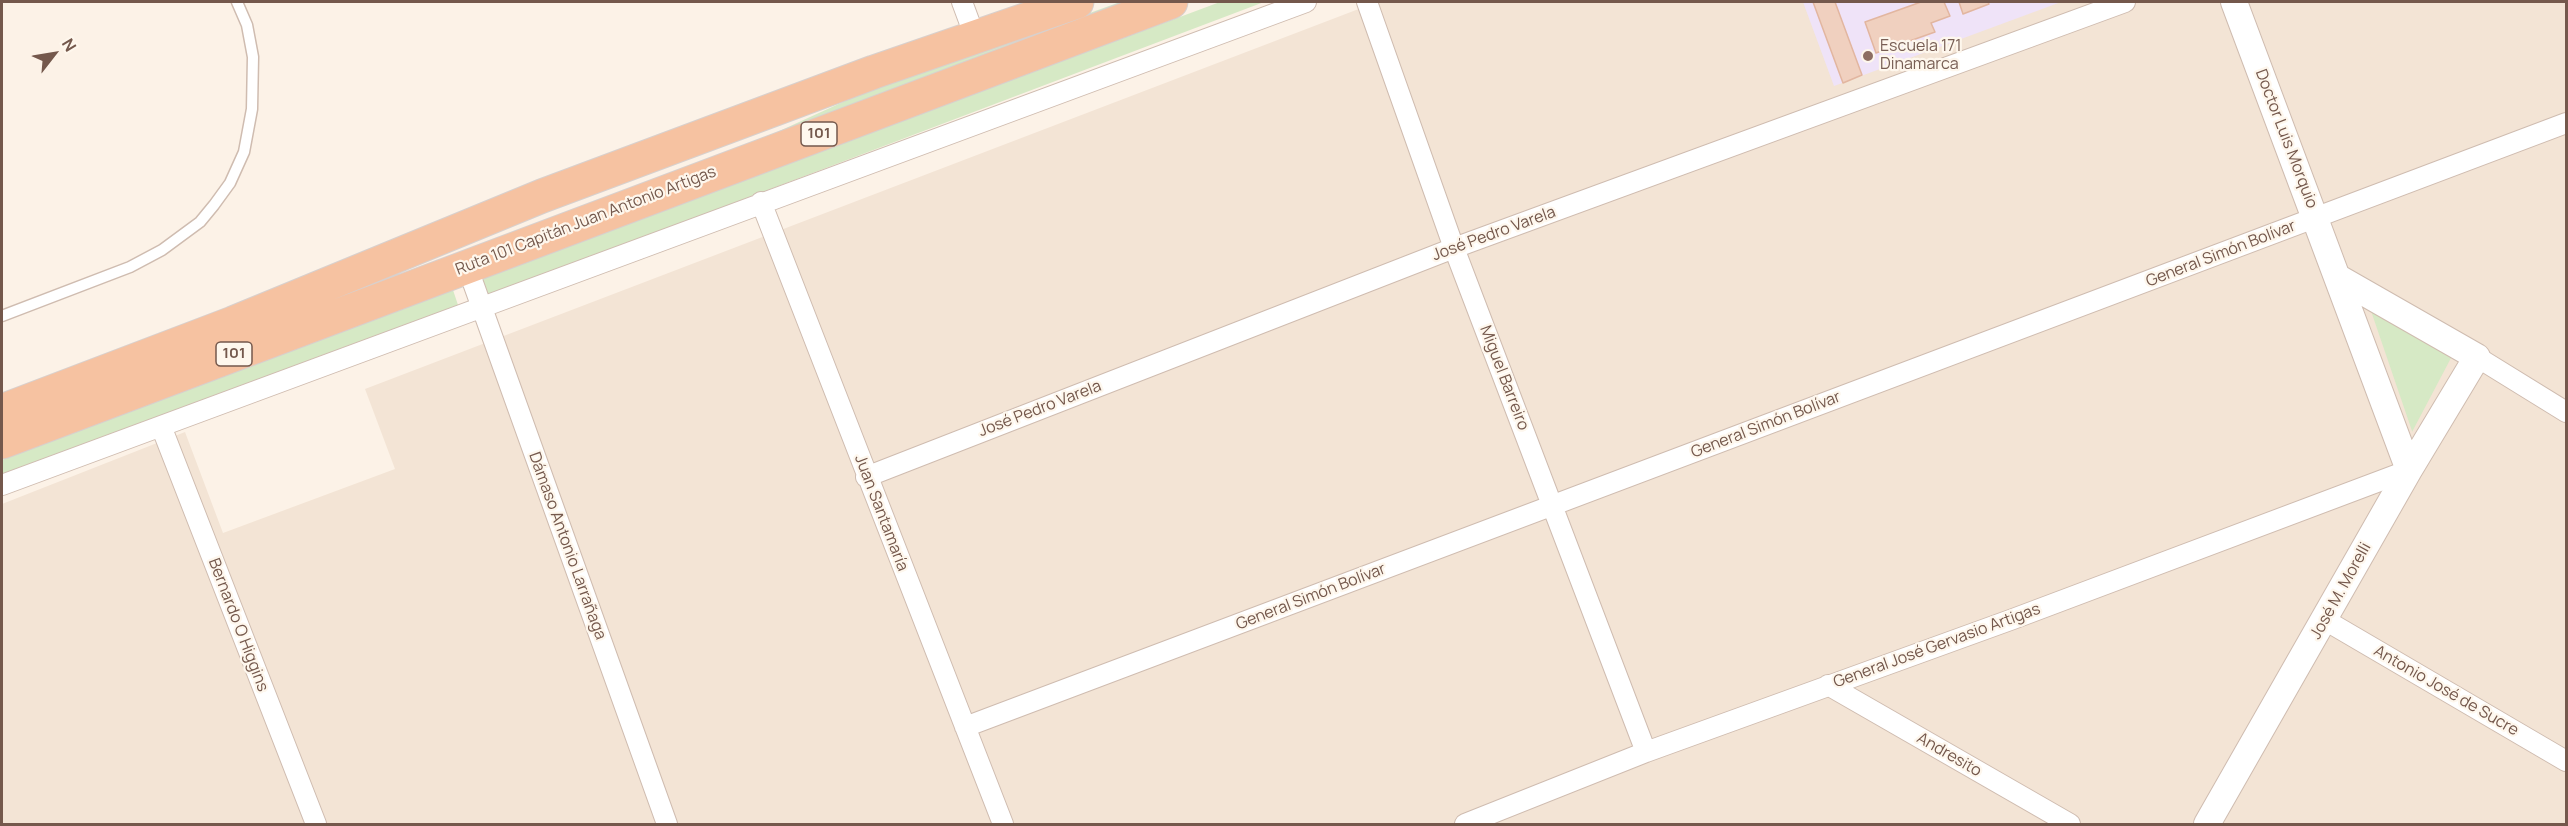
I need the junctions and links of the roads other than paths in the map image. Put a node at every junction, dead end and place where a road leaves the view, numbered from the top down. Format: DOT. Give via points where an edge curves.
graph roads {
  1 [pos="237,2"];
  2 [pos="962,2"];
  3 [pos="1077,2"];
  4 [pos="1171,2"];
  5 [pos="1306,2"];
  6 [pos="1366,2"];
  7 [pos="2125,2"];
  8 [pos="2234,2"];
  9 [pos="975,38"];
  10 [pos="2566,123"];
  11 [pos="761,202"];
  12 [pos="2315,218"];
  13 [pos="1454,248"];
  14 [pos="467,267"];
  15 [pos="2337,277"];
  16 [pos="481,308"];
  17 [pos="2,316"];
  18 [pos="2477,357"];
  19 [pos="2,411"];
  20 [pos="2566,412"];
  21 [pos="161,426"];
  22 [pos="2,442"];
  23 [pos="2409,470"];
  24 [pos="866,477"];
  25 [pos="2,485"];
  26 [pos="1553,506"];
  27 [pos="2325,620"];
  28 [pos="1828,686"];
  29 [pos="965,727"];
  30 [pos="1646,752"];
  31 [pos="2566,761"];
  32 [pos="1468,824"];
  33 [pos="316,825"];
  34 [pos="668,825"];
  35 [pos="1003,825"];
  36 [pos="2070,825"];
  37 [pos="2207,825"];
  1 -- 17 [label="lane" via="247,25 253,57 252,109 244,152 230,183 214,205 200,222 162,250 130,267"];
  2 -- 9 [label="street"];
  3 -- 9 [label="highway, 101"];
  4 -- 14 [label="highway, Ruta 101 Capitán Juan Antonio Artigas / 101"];
  5 -- 11 [label="street"];
  6 -- 13 [label="street, Miguel Barreiro"];
  7 -- 13 [label="street, José Pedro Varela"];
  8 -- 12 [label="street, Doctor Luis Morquio"];
  9 -- 19 [label="highway, 101" via="542,196 233,323"];
  10 -- 12 [label="street, General Simón Bolívar"];
  11 -- 16 [label="street"];
  11 -- 24 [label="street, Juan Santamaría"];
  12 -- 15 [label="street, Doctor Luis Morquio"];
  12 -- 26 [label="street, General Simón Bolívar"];
  13 -- 24 [label="street, José Pedro Varela"];
  13 -- 26 [label="street, Miguel Barreiro"];
  14 -- 16 [label="street, Dámaso Antonio Larrañaga"];
  14 -- 22 [label="highway, Ruta 101 Capitán Juan Antonio Artigas / 101"];
  15 -- 18 [label="street"];
  15 -- 23 [label="street, Doctor Luis Morquio"];
  16 -- 21 [label="street"];
  16 -- 34 [label="street, Dámaso Antonio Larrañaga"];
  18 -- 20 [label="street"];
  18 -- 23 [label="street, José M. Morelli"];
  21 -- 25 [label="street"];
  21 -- 33 [label="street, Bernardo O Higgins"];
  23 -- 27 [label="street, José M. Morelli"];
  23 -- 28 [label="street, General José Gervasio Artigas"];
  24 -- 29 [label="street, Juan Santamaría"];
  26 -- 29 [label="street, General Simón Bolívar"];
  26 -- 30 [label="street, Miguel Barreiro"];
  27 -- 31 [label="street, Antonio José de Sucre"];
  27 -- 37 [label="street, José M. Morelli"];
  28 -- 30 [label="street, General José Gervasio Artigas"];
  28 -- 36 [label="street, Andresito"];
  29 -- 35 [label="street, Juan Santamaría"];
  30 -- 32 [label="street, General José Gervasio Artigas"];
}
